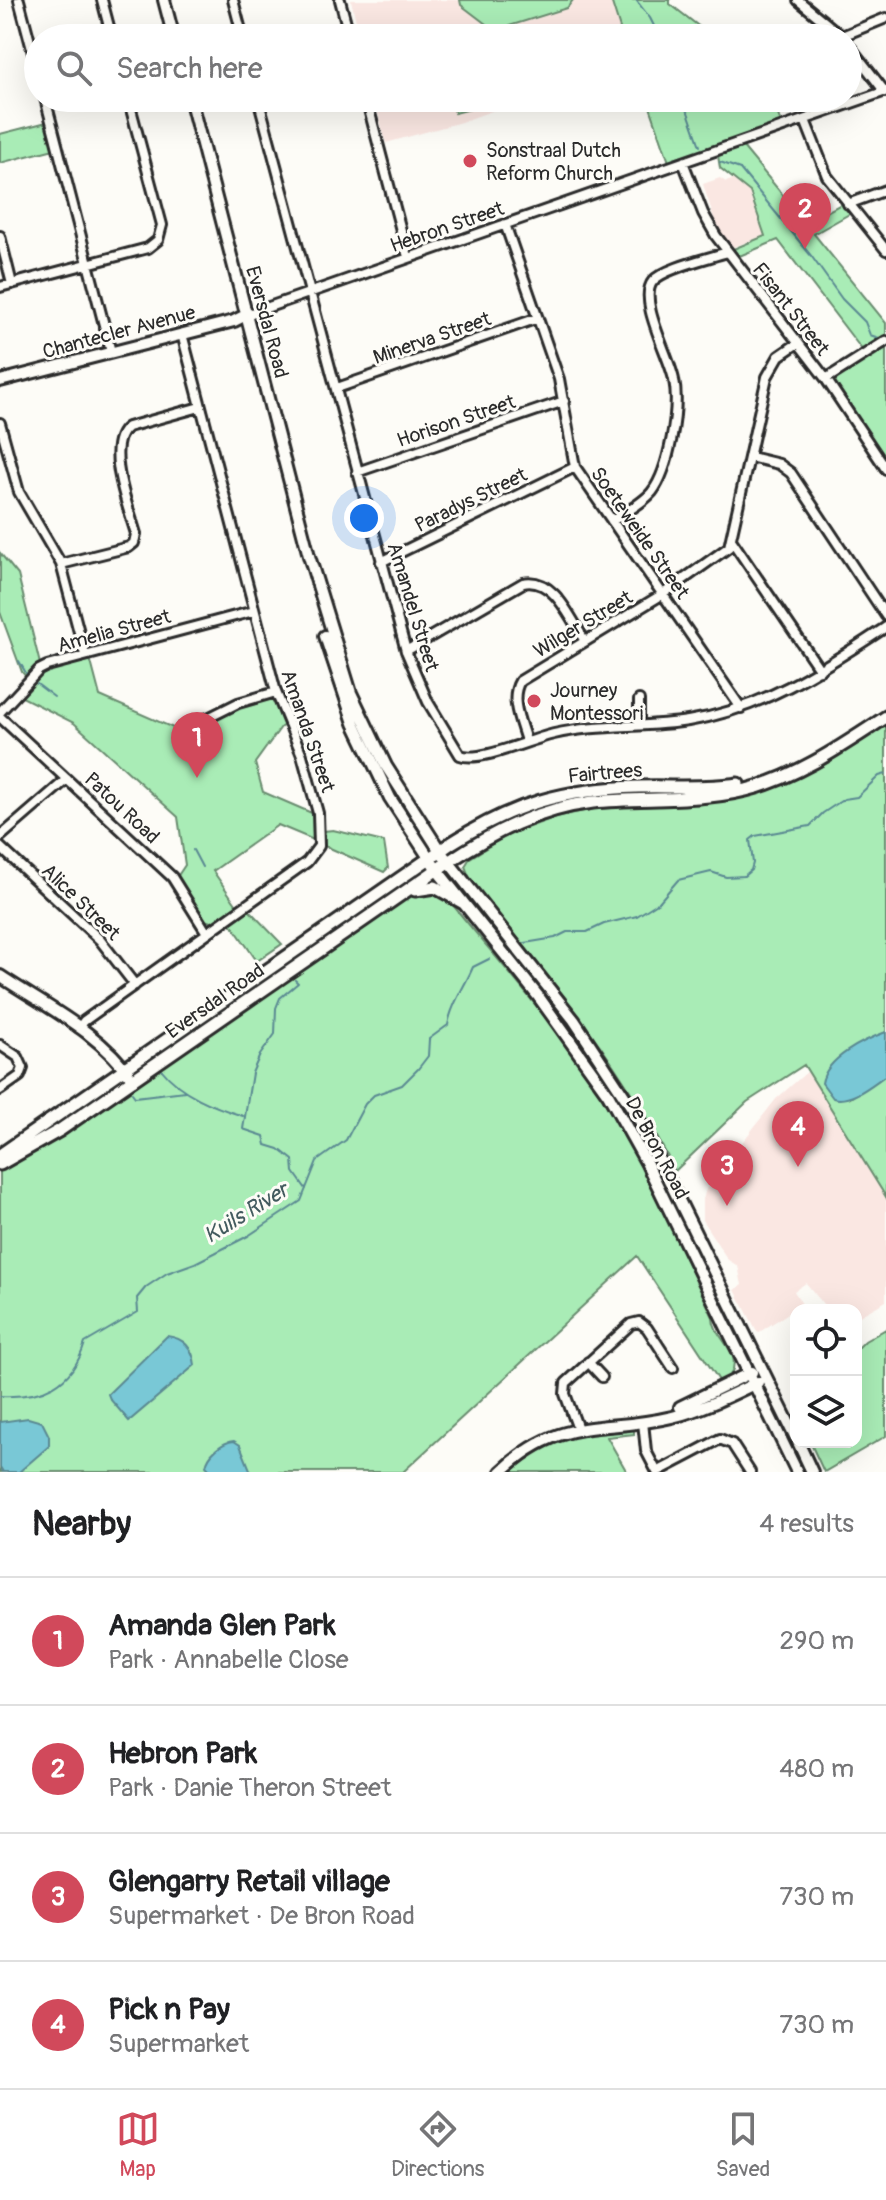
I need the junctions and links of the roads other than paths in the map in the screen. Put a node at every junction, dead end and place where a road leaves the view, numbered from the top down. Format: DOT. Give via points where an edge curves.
graph roads {
  1 [pos="19,0"];
  2 [pos="102,0"];
  3 [pos="164,0"];
  4 [pos="233,0"];
  5 [pos="340,0"];
  6 [pos="798,0"];
  7 [pos="886,18"];
  8 [pos="25,24"];
  9 [pos="108,24"];
  10 [pos="170,24"];
  11 [pos="239,24"];
  12 [pos="346,24"];
  13 [pos="825,24"];
  14 [pos="862,33"];
  15 [pos="862,61"];
  16 [pos="886,91"];
  17 [pos="862,100"];
  18 [pos="49,112"];
  19 [pos="132,112"];
  20 [pos="194,112"];
  21 [pos="262,112"];
  22 [pos="370,112"];
  23 [pos="827,112"];
  24 [pos="805,120"];
  25 [pos="683,162"];
  26 [pos="886,190"];
  27 [pos="848,204"];
  28 [pos="505,224"];
  29 [pos="0,236"];
  30 [pos="886,250"];
  31 [pos="727,252"];
  32 [pos="408,257"];
  33 [pos="89,263"];
  34 [pos="12,284"];
  35 [pos="0,287"];
  36 [pos="310,291"];
  37 [pos="246,315"];
  38 [pos="538,318"];
  39 [pos="182,334"];
  40 [pos="886,341"];
  41 [pos="798,343"];
  42 [pos="111,352"];
  43 [pos="826,379"];
  44 [pos="0,381"];
  45 [pos="337,388"];
  46 [pos="564,401"];
  47 [pos="200,407"];
  48 [pos="0,423"];
  49 [pos="750,457"];
  50 [pos="575,467"];
  51 [pos="886,469"];
  52 [pos="357,472"];
  53 [pos="612,521"];
  54 [pos="732,541"];
  55 [pos="309,556"];
  56 [pos="381,562"];
  57 [pos="61,564"];
  58 [pos="663,594"];
  59 [pos="254,611"];
  60 [pos="886,616"];
  61 [pos="886,627"];
  62 [pos="585,641"];
  63 [pos="406,651"];
  64 [pos="85,655"];
  65 [pos="820,670"];
  66 [pos="276,692"];
  67 [pos="639,700"];
  68 [pos="741,708"];
  69 [pos="0,714"];
  70 [pos="886,717"];
  71 [pos="198,723"];
  72 [pos="639,725"];
  73 [pos="526,741"];
  74 [pos="787,774"];
  75 [pos="67,779"];
  76 [pos="0,837"];
  77 [pos="0,847"];
  78 [pos="440,851"];
  79 [pos="429,859"];
  80 [pos="448,862"];
  81 [pos="437,870"];
  82 [pos="403,894"];
  83 [pos="462,902"];
  84 [pos="207,933"];
  85 [pos="0,976"];
  86 [pos="135,985"];
  87 [pos="79,1028"];
  88 [pos="0,1045"];
  89 [pos="125,1068"];
  90 [pos="133,1080"];
  91 [pos="0,1090"];
  92 [pos="0,1155"];
  93 [pos="0,1164"];
  94 [pos="588,1362"];
  95 [pos="761,1367"];
  96 [pos="673,1368"];
  97 [pos="749,1373"];
  98 [pos="602,1377"];
  99 [pos="767,1378"];
  100 [pos="754,1384"];
  101 [pos="656,1419"];
  102 [pos="643,1422"];
  103 [pos="790,1426"];
  104 [pos="578,1429"];
  105 [pos="801,1448"];
  106 [pos="501,1472"];
  107 [pos="657,1472"];
  108 [pos="750,1472"];
  109 [pos="797,1472"];
  110 [pos="812,1472"];
  1 -- 8 [label="street"];
  2 -- 9 [label="street"];
  3 -- 10 [label="street"];
  4 -- 11 [label="street"];
  5 -- 12 [label="street"];
  6 -- 13 [label="street"];
  7 -- 14 [label="street"];
  15 -- 16 [label="street"];
  16 -- 17 [label="street, Hebron Street"];
  18 -- 33 [label="street"];
  19 -- 33 [label="street" via="161,232 148,248"];
  20 -- 37 [label="street, Eversdal Road"];
  21 -- 36 [label="street, Amandel Street"];
  22 -- 32 [label="street"];
  23 -- 24 [label="street, Hebron Street"];
  24 -- 25 [label="street, Hebron Street"];
  24 -- 27 [label="street" via="824,169"];
  25 -- 28 [label="street, Hebron Street"];
  25 -- 31 [label="street, Fisant Street" via="709,225"];
  26 -- 27 [label="street"];
  27 -- 30 [label="street"];
  28 -- 32 [label="street, Hebron Street"];
  28 -- 38 [label="street, Soeteweide Street"];
  29 -- 34 [label="street"];
  31 -- 41 [label="street, Fisant Street"];
  31 -- 53 [label="street" via="659,276 649,288 650,311 675,381 676,418 654,489"];
  32 -- 36 [label="street, Hebron Street"];
  33 -- 34 [label="street"];
  33 -- 42 [label="street"];
  34 -- 35 [label="street"];
  36 -- 37 [label="street, Hebron Street"];
  36 -- 45 [label="street, Amandel Street"];
  37 -- 39 [label="street, Chantecler Avenue"];
  37 -- 55 [label="street, Eversdal Road"];
  38 -- 45 [label="street, Minerva Street"];
  38 -- 46 [label="street, Soeteweide Street"];
  39 -- 42 [label="street, Chantecler Avenue"];
  39 -- 47 [label="street, Amanda Street"];
  40 -- 43 [label="street"];
  41 -- 43 [label="street, Fisant Street"];
  41 -- 49 [label="street" via="771,367"];
  42 -- 44 [label="street, Chantecler Avenue"];
  43 -- 51 [label="street, Fisant Street"];
  45 -- 52 [label="street, Amandel Street"];
  46 -- 50 [label="street, Soeteweide Street"];
  46 -- 52 [label="street, Horison Street"];
  47 -- 57 [label="street" via="121,432 117,458 135,540 126,548"];
  47 -- 59 [label="street, Amanda Street"];
  48 -- 57 [label="street" via="16,485"];
  49 -- 54 [label="street"];
  49 -- 60 [label="street" via="779,464 791,473"];
  50 -- 53 [label="street, Soeteweide Street"];
  50 -- 56 [label="street, Paradys Street"];
  52 -- 56 [label="street, Amandel Street"];
  53 -- 58 [label="street, Soeteweide Street"];
  54 -- 58 [label="street, Wilger Street"];
  54 -- 65 [label="street"];
  55 -- 78 [label="street, Eversdal Road" via="351,693 386,766"];
  55 -- 79 [label="street, Eversdal Road" via="327,644 354,723 390,798"];
  56 -- 63 [label="street, Amandel Street"];
  57 -- 64 [label="street"];
  58 -- 62 [label="street, Wilger Street"];
  58 -- 68 [label="street, Soeteweide Street"];
  59 -- 64 [label="street, Amelia Street"];
  59 -- 66 [label="street, Amanda Street"];
  61 -- 65 [label="street, Amandel Street"];
  62 -- 63 [label="street" via="552,592 532,581"];
  62 -- 73 [label="street, Wilger Street" via="517,685 515,700"];
  63 -- 73 [label="street, Amandel Street" via="460,755 478,757"];
  64 -- 69 [label="street, Amelia Street" via="42,668"];
  65 -- 68 [label="street, Amandel Street"];
  66 -- 71 [label="street"];
  66 -- 84 [label="street, Amanda Street" via="311,786 319,846 307,862"];
  67 -- 72 [label="street"];
  68 -- 72 [label="street, Amandel Street" via="688,721"];
  69 -- 75 [label="street, Patou Road"];
  70 -- 74 [label="main road, Fairtrees"];
  72 -- 73 [label="street, Amandel Street" via="586,728"];
  74 -- 78 [label="main road, Fairtrees" via="730,786 596,789 550,797 502,814"];
  74 -- 80 [label="main road, Fairtrees" via="722,794 560,808 505,827"];
  75 -- 76 [label="street"];
  75 -- 84 [label="street, Patou Road" via="172,877"];
  77 -- 86 [label="street, Alice Street" via="100,940"];
  78 -- 79 [label="main road, Fairtrees"];
  78 -- 80 [label="street, Eversdal Road"];
  79 -- 81 [label="street, Eversdal Road"];
  79 -- 89 [label="main road, Eversdal Road"];
  80 -- 81 [label="main road, Fairtrees"];
  80 -- 95 [label="street, De Bron Road" via="615,1079"];
  81 -- 82 [label="main road, Eversdal Road"];
  81 -- 83 [label="street, De Bron Road"];
  82 -- 83 [label="main road" via="435,887"];
  82 -- 90 [label="main road, Eversdal Road"];
  83 -- 97 [label="street, De Bron Road" via="608,1094"];
  84 -- 86 [label="street, Amanda Street"];
  85 -- 87 [label="street"];
  86 -- 87 [label="street, Amanda Street"];
  87 -- 89 [label="street"];
  88 -- 91 [label="street" via="21,1059 23,1068"];
  89 -- 90 [label="street"];
  89 -- 92 [label="main road, Eversdal Road"];
  90 -- 93 [label="main road, Eversdal Road"];
  94 -- 96 [label="street" via="639,1322"];
  94 -- 98 [label="street"];
  94 -- 104 [label="street" via="565,1388"];
  95 -- 97 [label="street"];
  95 -- 99 [label="street, De Bron Road"];
  97 -- 100 [label="street, De Bron Road"];
  97 -- 101 [label="street"];
  99 -- 100 [label="street"];
  99 -- 103 [label="street, De Bron Road"];
  100 -- 101 [label="street"];
  100 -- 109 [label="street, De Bron Road"];
  101 -- 102 [label="street"];
  102 -- 104 [label="street"];
  102 -- 107 [label="street" via="646,1451"];
  104 -- 106 [label="street" via="541,1442"];
  105 -- 110 [label="street, De Bron Road"];
  107 -- 108 [label="street" via="720,1439 732,1444"];
}
